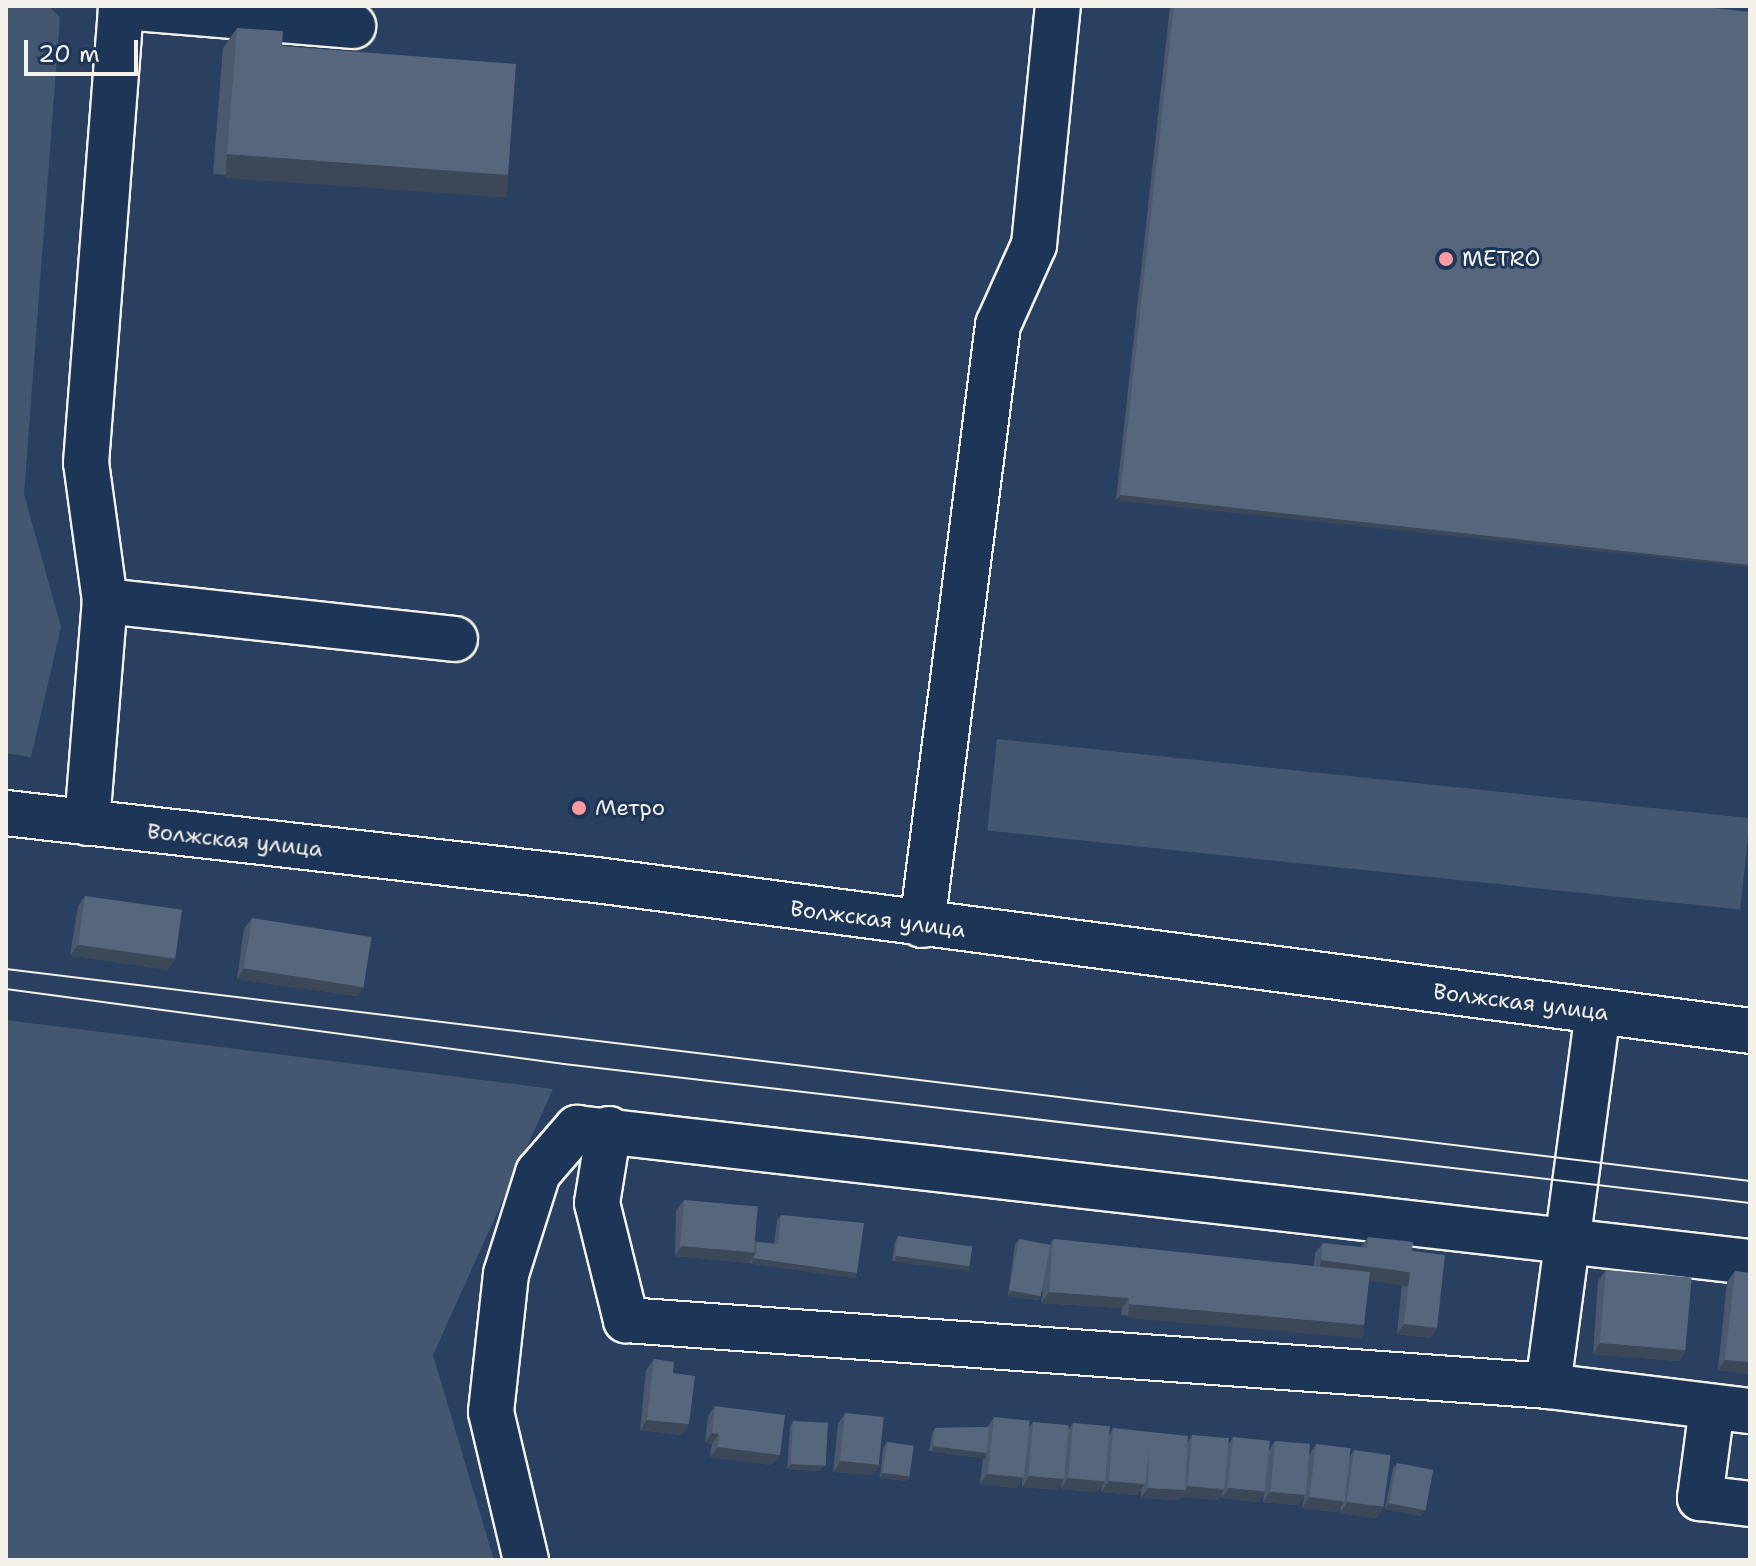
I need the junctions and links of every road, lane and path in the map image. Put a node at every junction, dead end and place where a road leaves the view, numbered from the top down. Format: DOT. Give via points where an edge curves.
graph roads {
  1 [pos="121,6"];
  2 [pos="1058,6"];
  3 [pos="353,26"];
  4 [pos="105,601"];
  5 [pos="455,639"];
  6 [pos="6,813"];
  7 [pos="87,823"];
  8 [pos="922,925"];
  9 [pos="1598,1012"];
  10 [pos="1750,1031"];
  11 [pos="609,1129"];
  12 [pos="1571,1240"];
  13 [pos="1750,1262"];
  14 [pos="1548,1386"];
  15 [pos="1731,1409"];
  16 [pos="1750,1504"];
  17 [pos="526,1560"];
  1 -- 3 [label="main road"];
  1 -- 4 [label="main road" via="86,463"];
  2 -- 8 [label="main road" via="1034,245 998,325"];
  4 -- 5 [label="main road"];
  4 -- 7 [label="main road"];
  6 -- 7 [label="main road, Волжская улица"];
  7 -- 8 [label="main road, Волжская улица"];
  8 -- 9 [label="main road, Волжская улица"];
  9 -- 10 [label="main road, Волжская улица"];
  9 -- 12 [label="main road"];
  11 -- 12 [label="main road"];
  11 -- 14 [label="main road" via="597,1203 626,1320"];
  11 -- 17 [label="main road" via="577,1128 538,1173 506,1274 491,1412"];
  12 -- 13 [label="main road"];
  12 -- 14 [label="main road"];
  14 -- 15 [label="main road"];
  15 -- 16 [label="main road" via="1700,1498"];
}
